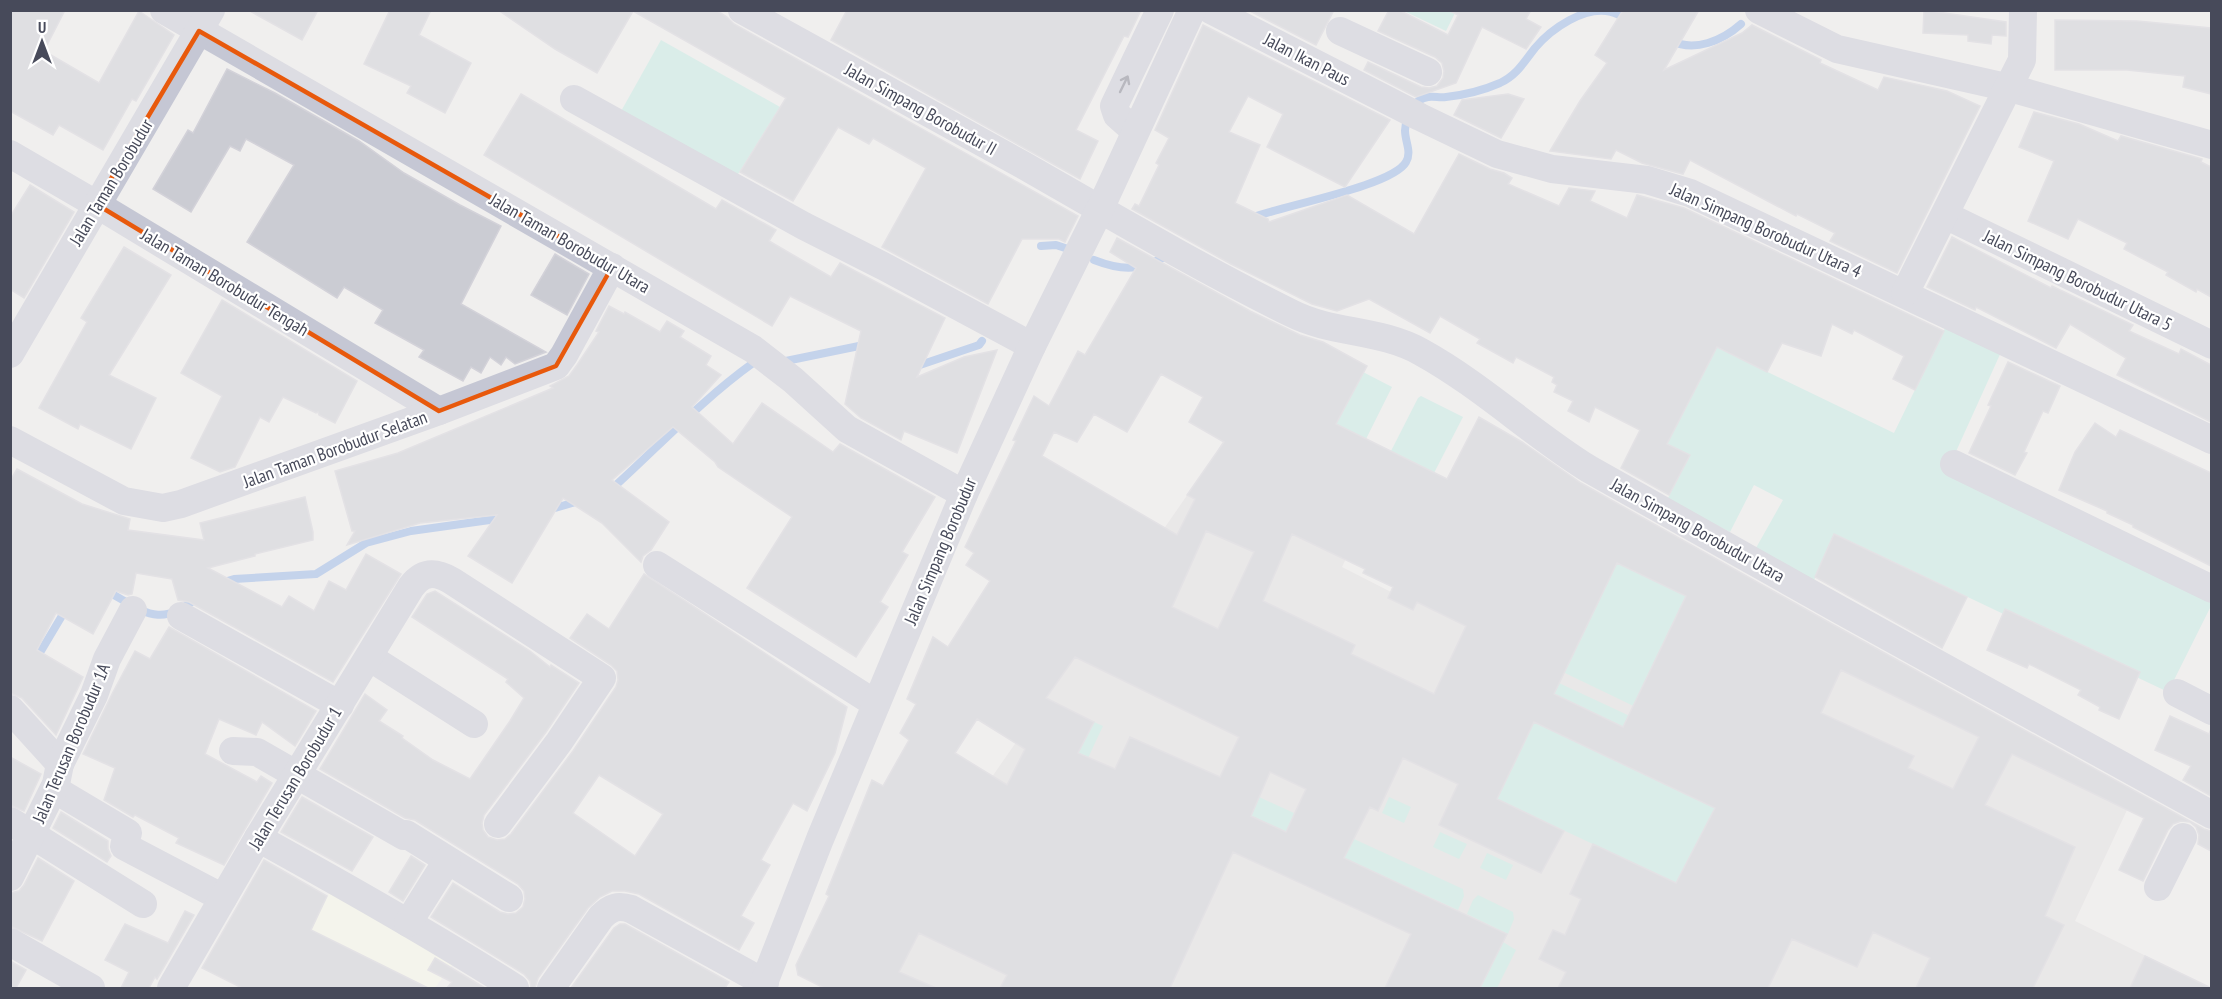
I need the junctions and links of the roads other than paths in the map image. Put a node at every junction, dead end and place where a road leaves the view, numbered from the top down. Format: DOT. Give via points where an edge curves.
graph roads {
  1 [pos="164,10"];
  2 [pos="742,10"];
  3 [pos="1161,10"];
  4 [pos="1192,10"];
  5 [pos="1211,10"];
  6 [pos="2023,10"];
  7 [pos="1760,11"];
  8 [pos="205,21"];
  9 [pos="1345,21"];
  10 [pos="1323,67"];
  11 [pos="1428,72"];
  12 [pos="2010,88"];
  13 [pos="574,99"];
  14 [pos="1412,113"];
  15 [pos="1135,131"];
  16 [pos="2211,145"];
  17 [pos="10,154"];
  18 [pos="96,204"];
  19 [pos="1100,209"];
  20 [pos="1945,214"];
  21 [pos="1175,251"];
  22 [pos="612,267"];
  23 [pos="1905,293"];
  24 [pos="2211,345"];
  25 [pos="1032,346"];
  26 [pos="10,354"];
  27 [pos="439,411"];
  28 [pos="10,440"];
  29 [pos="2211,440"];
  30 [pos="1954,464"];
  31 [pos="963,494"];
  32 [pos="657,565"];
  33 [pos="2211,589"];
  34 [pos="133,610"];
  35 [pos="181,616"];
  36 [pos="369,657"];
  37 [pos="2177,693"];
  38 [pos="876,704"];
  39 [pos="340,705"];
  40 [pos="10,709"];
  41 [pos="2211,711"];
  42 [pos="474,724"];
  43 [pos="232,751"];
  44 [pos="298,775"];
  45 [pos="57,776"];
  46 [pos="2196,818"];
  47 [pos="498,824"];
  48 [pos="21,827"];
  49 [pos="258,838"];
  50 [pos="447,861"];
  51 [pos="10,878"];
  52 [pos="2158,887"];
  53 [pos="223,898"];
  54 [pos="508,898"];
  55 [pos="143,904"];
  56 [pos="408,923"];
  57 [pos="10,942"];
  58 [pos="770,985"];
  59 [pos="91,988"];
  60 [pos="171,988"];
  61 [pos="515,988"];
  62 [pos="551,988"];
  1 -- 8 [label="street, Jalan Taman Borobudur Utara"];
  2 -- 19 [label="street, Jalan Simpang Borobudur II"];
  15 -- 3 [label="street, one-way" via="1117,115 1114,106"];
  4 -- 15 [label="street, Jalan Simpang Borobudur"];
  5 -- 10 [label="street, Jalan Ikan Paus"];
  6 -- 12 [label="street" via="2022,60"];
  7 -- 12 [label="street" via="1838,49"];
  8 -- 18 [label="street, Jalan Taman Borobudur"];
  8 -- 22 [label="street, Jalan Taman Borobudur Utara"];
  9 -- 10 [label="street"];
  9 -- 11 [label="street"];
  10 -- 14 [label="street, Jalan Ikan Paus"];
  12 -- 16 [label="street"];
  12 -- 20 [label="street"];
  13 -- 25 [label="street"];
  14 -- 23 [label="street, Jalan Simpang Borobudur Utara 4" via="1497,154 1523,162 1636,178 1680,189"];
  15 -- 19 [label="street, Jalan Simpang Borobudur"];
  17 -- 18 [label="street, Jalan Taman Borobudur Tengah"];
  18 -- 26 [label="street, Jalan Taman Borobudur"];
  18 -- 27 [label="street, Jalan Taman Borobudur Tengah"];
  19 -- 21 [label="street, Jalan Simpang Borobudur II"];
  19 -- 25 [label="street, Jalan Simpang Borobudur"];
  20 -- 23 [label="street"];
  20 -- 24 [label="street, Jalan Simpang Borobudur Utara 5"];
  21 -- 46 [label="street, Jalan Simpang Borobudur Utara" via="1293,315 1374,334 1419,351 1588,469"];
  22 -- 27 [label="street, Jalan Taman Borobudur Selatan" via="556,366"];
  22 -- 31 [label="street, Jalan Taman Borobudur Utara" via="753,349 847,429"];
  23 -- 29 [label="street, Jalan Simpang Borobudur Utara 4"];
  25 -- 31 [label="street, Jalan Simpang Borobudur"];
  27 -- 28 [label="street, Jalan Taman Borobudur Selatan" via="163,508 124,501"];
  30 -- 33 [label="street"];
  31 -- 38 [label="street, Jalan Simpang Borobudur"];
  32 -- 38 [label="street"];
  34 -- 45 [label="street, Jalan Terusan Borobudur 1A" via="107,659"];
  35 -- 39 [label="street"];
  36 -- 39 [label="street, Jalan Terusan Borobudur 1"];
  36 -- 42 [label="street"];
  36 -- 47 [label="street, Jalan Terusan Borobudur 1" via="417,579 426,574 441,575 602,678"];
  37 -- 41 [label="street"];
  38 -- 58 [label="street, Jalan Simpang Borobudur" via="820,838"];
  39 -- 44 [label="street, Jalan Terusan Borobudur 1"];
  40 -- 45 [label="street"];
  43 -- 44 [label="street" via="257,752"];
  44 -- 49 [label="street, Jalan Terusan Borobudur 1"];
  44 -- 50 [label="street"];
  45 -- 48 [label="street, Jalan Terusan Borobudur 1A"];
  45 -- 53 [label="street" via="128,832 124,846"];
  46 -- 52 [label="street"];
  48 -- 51 [label="street, Jalan Terusan Borobudur 1A"];
  48 -- 55 [label="street"];
  49 -- 53 [label="street, Jalan Terusan Borobudur 1"];
  49 -- 56 [label="street"];
  50 -- 54 [label="street"];
  50 -- 56 [label="street"];
  53 -- 60 [label="street, Jalan Terusan Borobudur 1"];
  56 -- 61 [label="street"];
  57 -- 59 [label="street"];
  58 -- 62 [label="street" via="619,906 601,917"];
}
